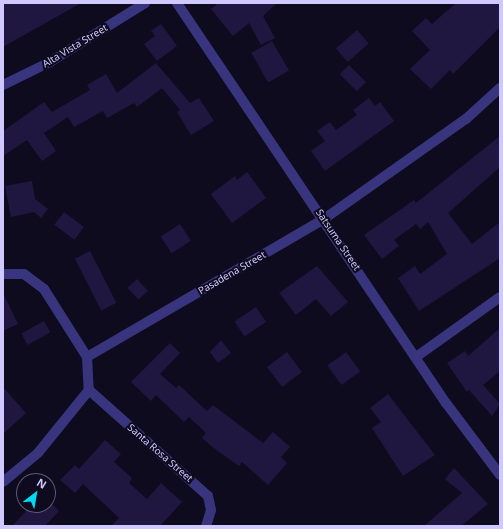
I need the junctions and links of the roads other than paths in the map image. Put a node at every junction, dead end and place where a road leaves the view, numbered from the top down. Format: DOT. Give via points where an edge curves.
graph roads {
  1 [pos="145,3"];
  2 [pos="177,3"];
  3 [pos="3,85"];
  4 [pos="500,88"];
  5 [pos="324,220"];
  6 [pos="3,274"];
  7 [pos="500,298"];
  8 [pos="87,357"];
  9 [pos="416,357"];
  10 [pos="89,390"];
  11 [pos="500,475"];
  12 [pos="3,482"];
  13 [pos="206,526"];
  1 -- 3 [label="street, Alta Vista Street" via="50,62"];
  2 -- 5 [label="street, Satsuma Street"];
  4 -- 5 [label="street, Pasadena Street" via="466,119"];
  5 -- 8 [label="street, Pasadena Street"];
  5 -- 9 [label="street, Satsuma Street"];
  6 -- 8 [label="street" via="24,274 44,289"];
  7 -- 9 [label="street"];
  8 -- 10 [label="street"];
  9 -- 11 [label="street, Satsuma Street"];
  10 -- 12 [label="street" via="38,453"];
  10 -- 13 [label="street, Santa Rosa Street" via="208,496 211,510"];
}
